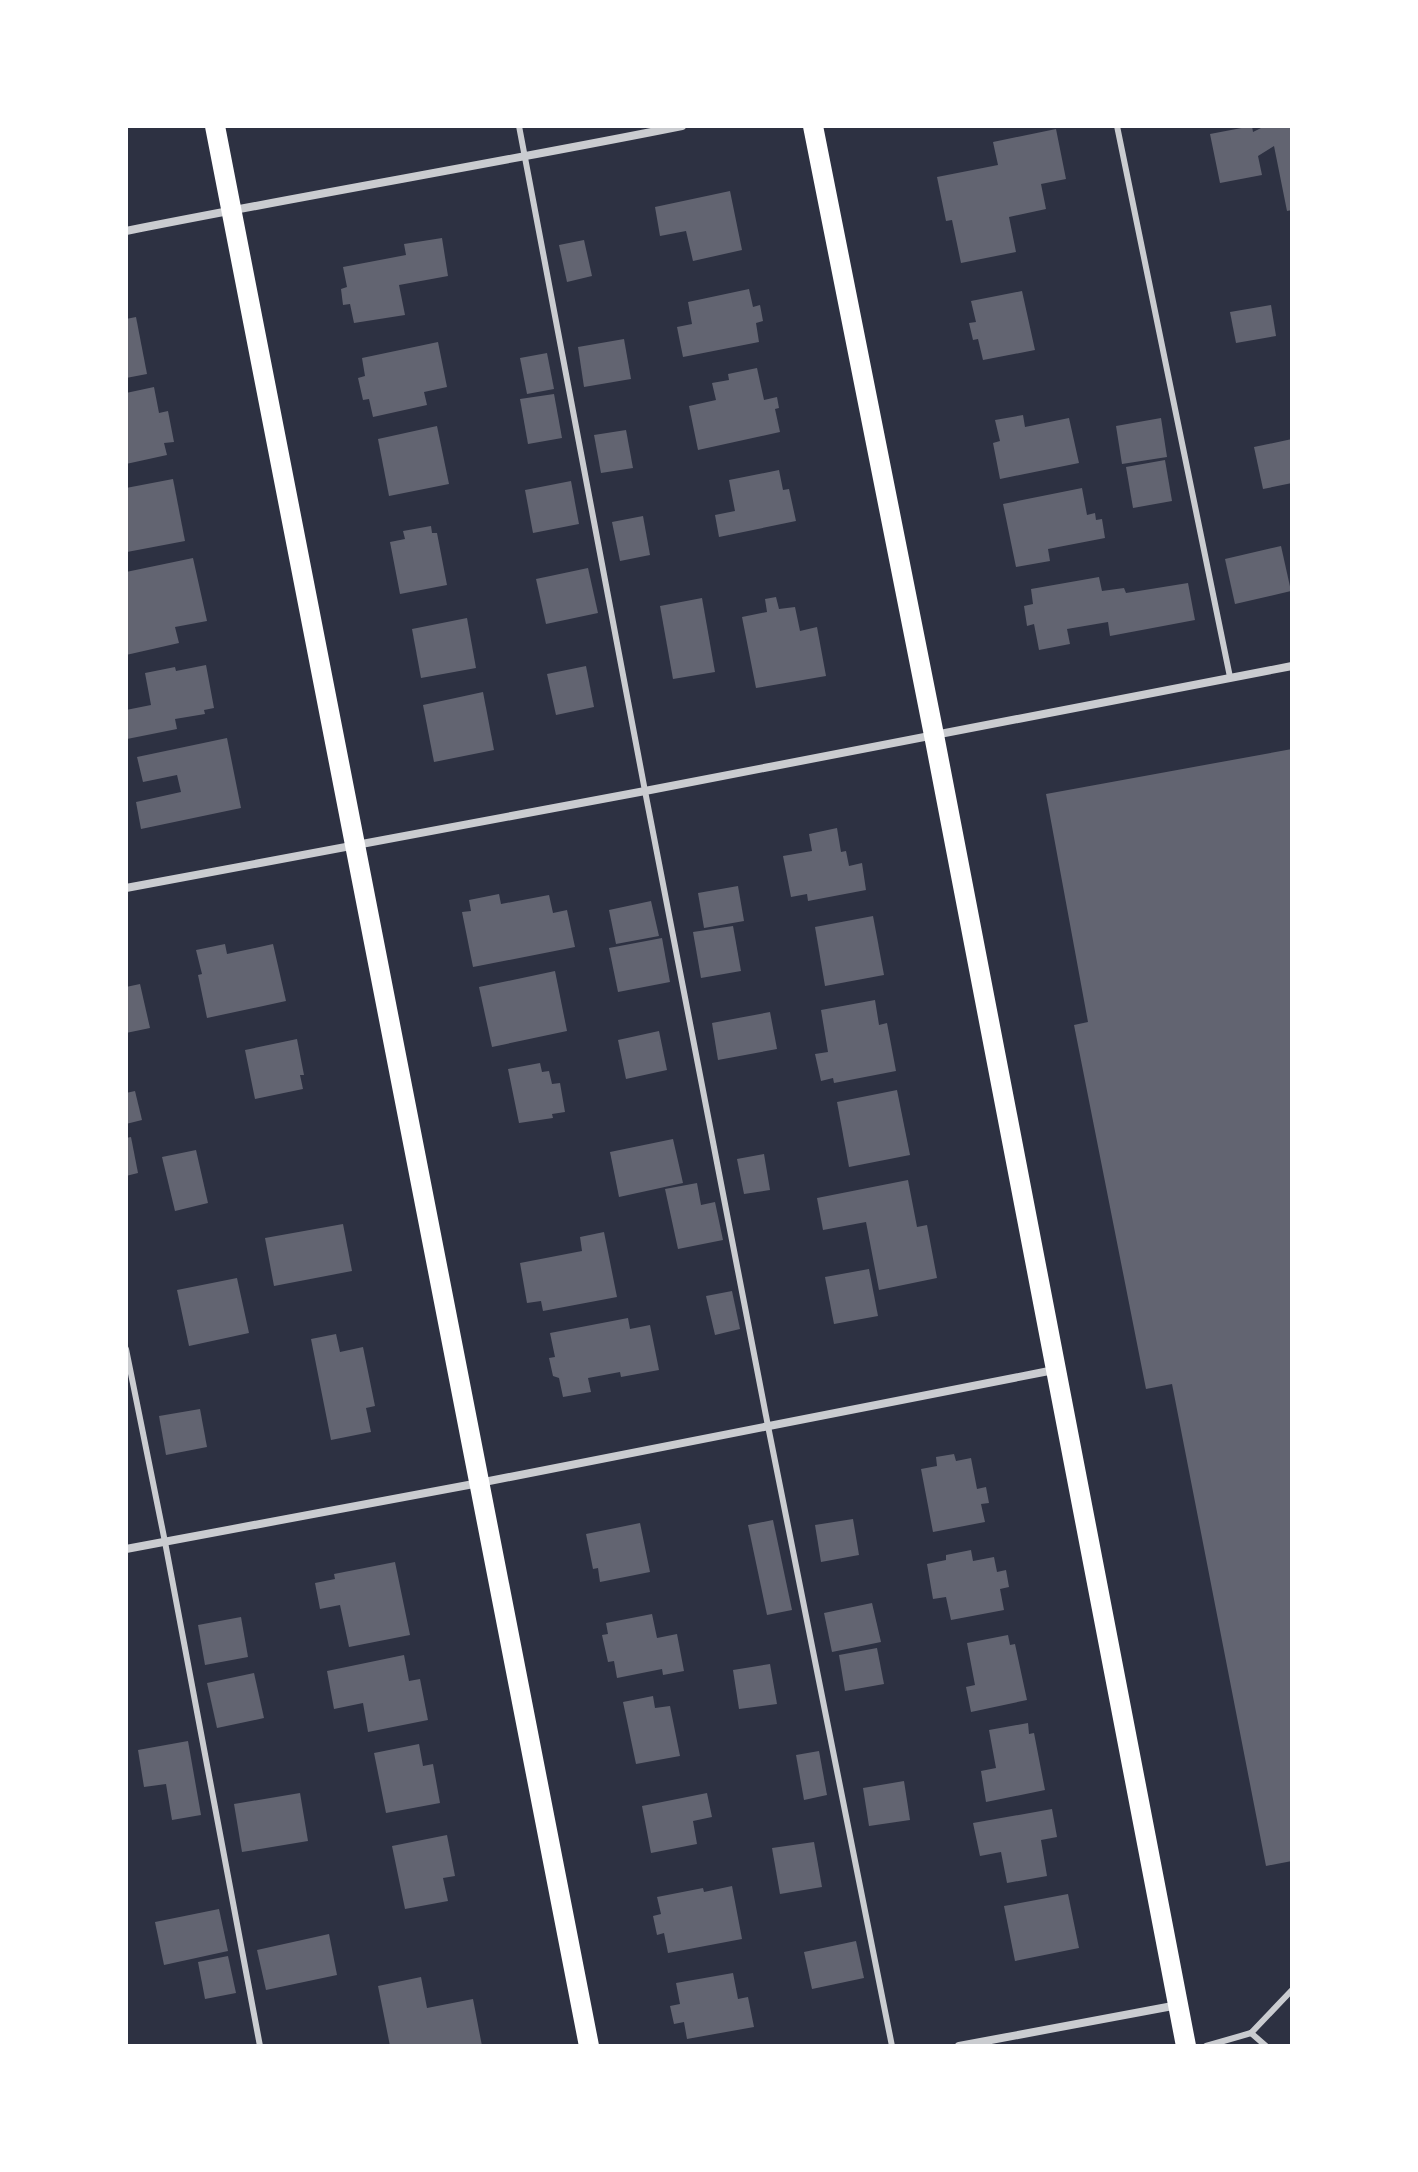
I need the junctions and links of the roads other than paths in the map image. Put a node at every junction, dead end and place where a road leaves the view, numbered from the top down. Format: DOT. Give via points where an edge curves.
graph roads {
  1 [pos="215,126"];
  2 [pos="519,126"];
  3 [pos="682,126"];
  4 [pos="813,126"];
  5 [pos="1117,126"];
  6 [pos="525,157"];
  7 [pos="231,210"];
  8 [pos="126,231"];
  9 [pos="1292,666"];
  10 [pos="1230,677"];
  11 [pos="934,735"];
  12 [pos="645,791"];
  13 [pos="355,846"];
  14 [pos="126,888"];
  15 [pos="126,1349"];
  16 [pos="1055,1370"];
  17 [pos="768,1426"];
  18 [pos="479,1483"];
  19 [pos="165,1542"];
  20 [pos="126,1549"];
  21 [pos="1292,1990"];
  22 [pos="1178,2005"];
  23 [pos="1251,2033"];
  24 [pos="260,2046"];
  25 [pos="589,2046"];
  26 [pos="892,2046"];
  27 [pos="959,2046"];
  28 [pos="1186,2046"];
  29 [pos="1206,2046"];
  30 [pos="1266,2046"];
  1 -- 7 [label="main road"];
  2 -- 6 [label="lane"];
  3 -- 6 [label="street"];
  4 -- 11 [label="main road"];
  5 -- 10 [label="lane"];
  6 -- 7 [label="street"];
  6 -- 12 [label="lane"];
  7 -- 8 [label="street"];
  7 -- 13 [label="main road"];
  9 -- 10 [label="street"];
  10 -- 11 [label="street"];
  11 -- 12 [label="street"];
  11 -- 16 [label="main road"];
  12 -- 13 [label="street"];
  12 -- 17 [label="lane"];
  13 -- 14 [label="street"];
  13 -- 18 [label="main road"];
  15 -- 19 [label="lane"];
  16 -- 17 [label="street"];
  16 -- 22 [label="main road"];
  17 -- 18 [label="street"];
  17 -- 26 [label="lane"];
  18 -- 19 [label="street"];
  18 -- 25 [label="main road"];
  19 -- 20 [label="street"];
  19 -- 24 [label="lane"];
  21 -- 23 [label="lane"];
  22 -- 27 [label="street"];
  22 -- 28 [label="main road"];
  23 -- 29 [label="lane"];
  23 -- 30 [label="lane"];
}
